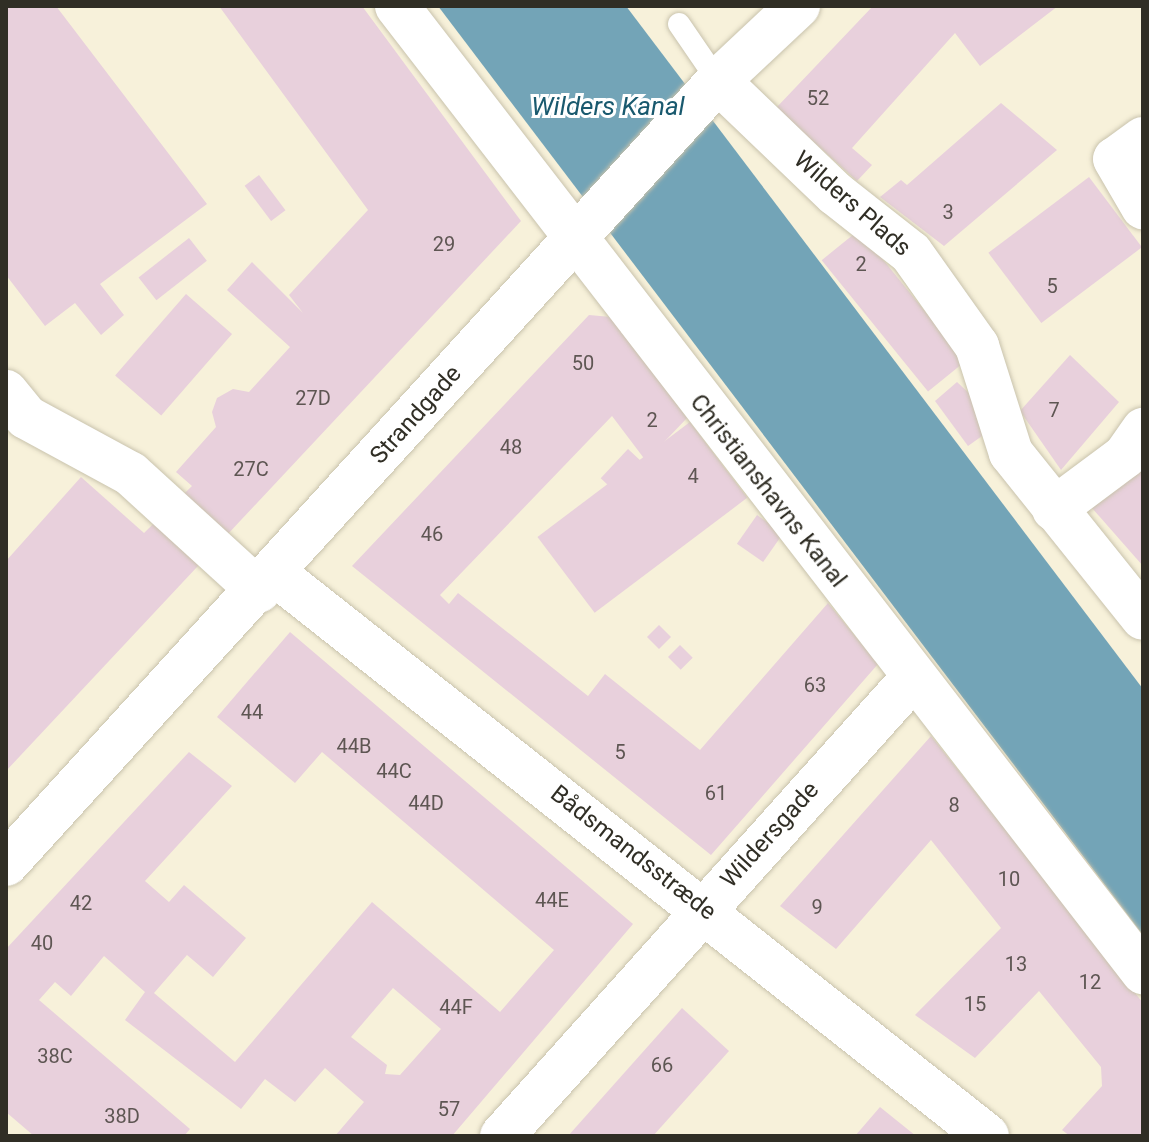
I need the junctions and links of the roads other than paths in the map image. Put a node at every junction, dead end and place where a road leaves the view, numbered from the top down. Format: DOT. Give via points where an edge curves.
graph roads {
  1 [pos="397,6"];
  2 [pos="798,6"];
  3 [pos="679,24"];
  4 [pos="718,81"];
  5 [pos="1143,139"];
  6 [pos="1143,207"];
  7 [pos="575,239"];
  8 [pos="6,392"];
  9 [pos="1143,430"];
  10 [pos="1054,509"];
  11 [pos="267,583"];
  12 [pos="1143,618"];
  13 [pos="912,679"];
  14 [pos="6,864"];
  15 [pos="704,908"];
  16 [pos="1143,972"];
  17 [pos="502,1136"];
  18 [pos="987,1136"];
  1 -- 7 [label="street, Christianshavns Kanal"];
  2 -- 4 [label="street"];
  3 -- 4 [label="lane"];
  4 -- 7 [label="street, Strandgade"];
  4 -- 10 [label="street, Wilders Plads" via="836,194 911,253 977,346 1011,453"];
  5 -- 6 [label="street" via="1115,159"];
  7 -- 11 [label="street, Strandgade"];
  7 -- 13 [label="street, Christianshavns Kanal"];
  8 -- 11 [label="street" via="26,417 131,474"];
  9 -- 10 [label="street" via="1125,456"];
  10 -- 12 [label="street, Wilders Plads"];
  11 -- 14 [label="street, Strandgade"];
  11 -- 15 [label="street, Bådsmandsstræde"];
  13 -- 15 [label="street, Wildersgade"];
  13 -- 16 [label="street, Christianshavns Kanal"];
  15 -- 17 [label="street, Wildersgade"];
  15 -- 18 [label="street, Bådsmandsstræde"];
}
